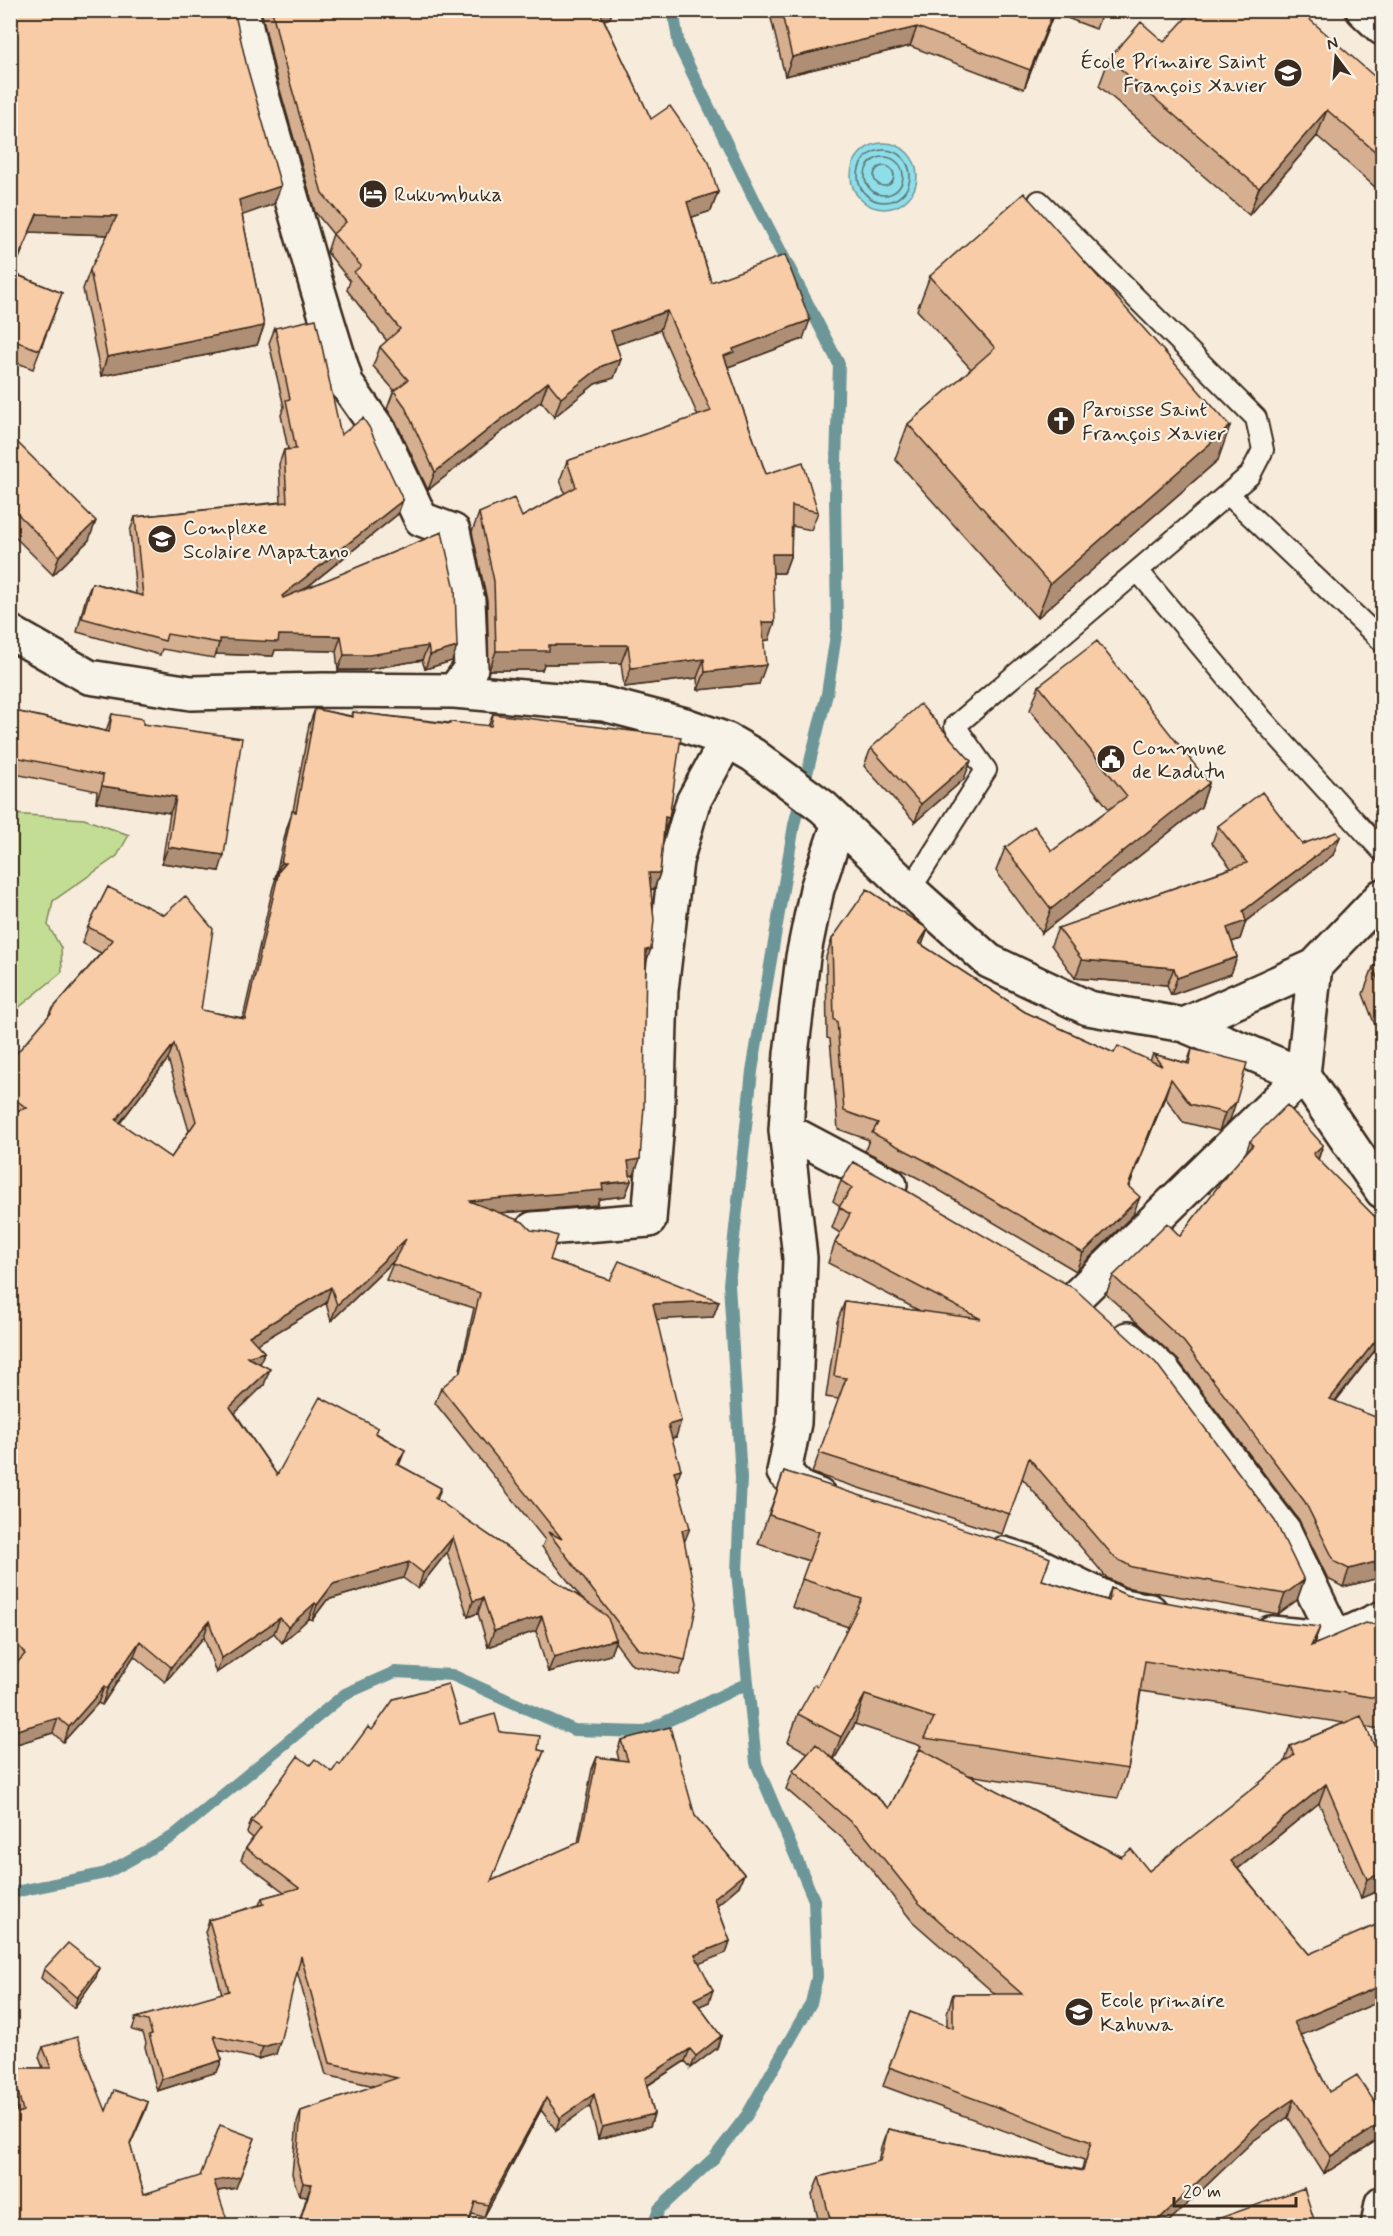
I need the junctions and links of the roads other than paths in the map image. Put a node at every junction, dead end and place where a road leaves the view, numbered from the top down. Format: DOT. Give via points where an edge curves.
graph roads {
  1 [pos="242,10"];
  2 [pos="1363,10"];
  3 [pos="1383,28"];
  4 [pos="1039,201"];
  5 [pos="1228,495"];
  6 [pos="1138,571"];
  7 [pos="10,632"];
  8 [pos="1383,641"];
  9 [pos="454,691"];
  10 [pos="740,748"];
  11 [pos="831,815"];
  12 [pos="1383,851"];
  13 [pos="910,890"];
  14 [pos="1383,896"];
  15 [pos="1315,966"];
  16 [pos="1184,1025"];
  17 [pos="1303,1075"];
  18 [pos="786,1130"];
  19 [pos="1383,1191"];
  20 [pos="921,1202"];
  21 [pos="533,1229"];
  22 [pos="1049,1276"];
  23 [pos="1079,1293"];
  24 [pos="845,1504"];
  25 [pos="970,1544"];
  26 [pos="1176,1616"];
  27 [pos="1383,1618"];
  28 [pos="1245,1628"];
  29 [pos="1336,1639"];
  30 [pos="1383,2203"];
  31 [pos="1378,2226"];
  1 -- 9 [label="street" via="258,81 347,385 380,432 421,519 453,531 468,601 471,668"];
  2 -- 3 [label="street"];
  4 -- 5 [label="lane" via="1256,418 1263,450 1250,475"];
  5 -- 6 [label="lane"];
  5 -- 8 [label="lane"];
  6 -- 12 [label="lane" via="1262,719"];
  6 -- 13 [label="lane" via="955,726 986,770"];
  7 -- 9 [label="street" via="89,677 191,693"];
  9 -- 10 [label="street" via="604,704 686,725"];
  10 -- 11 [label="street"];
  10 -- 21 [label="street" via="693,802 676,861 661,990 649,1220"];
  11 -- 13 [label="street"];
  11 -- 18 [label="street" via="803,957"];
  13 -- 16 [label="street" via="989,961 1088,1008"];
  14 -- 15 [label="street"];
  15 -- 16 [label="street"];
  15 -- 17 [label="street"];
  16 -- 17 [label="street"];
  17 -- 19 [label="street"];
  17 -- 23 [label="street"];
  18 -- 20 [label="street"];
  18 -- 24 [label="street" via="800,1258 794,1423 784,1472 801,1489"];
  22 -- 23 [label="street"];
  23 -- 29 [label="street" via="1162,1371 1284,1531"];
  25 -- 26 [label="street" via="1038,1565 1119,1605"];
  27 -- 29 [label="street"];
  28 -- 29 [label="street"];
  30 -- 31 [label="street"];
}
